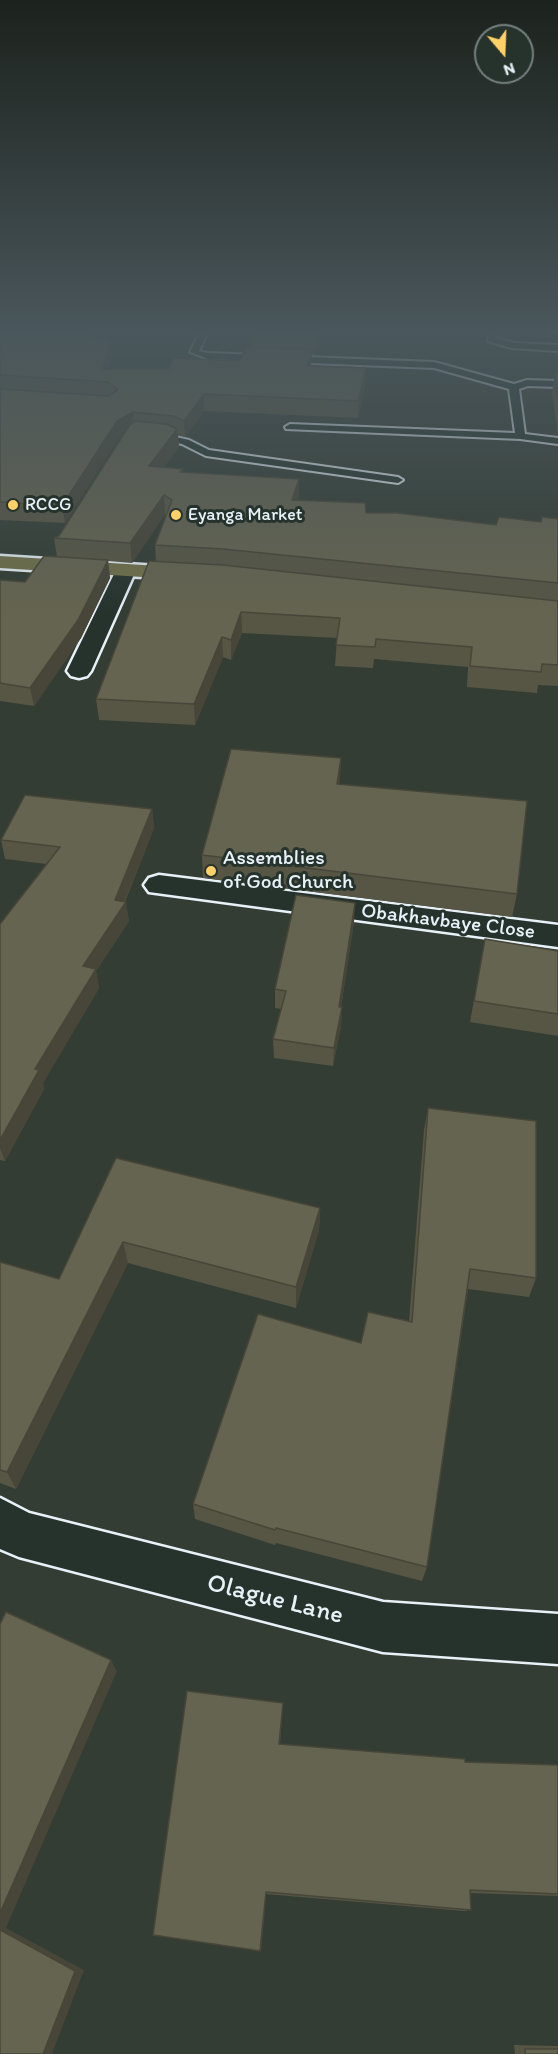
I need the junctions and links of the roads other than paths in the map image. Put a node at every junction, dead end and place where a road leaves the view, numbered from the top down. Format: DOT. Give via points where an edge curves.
graph roads {
  1 [pos="290,427"];
  2 [pos="519,427"];
  3 [pos="142,433"];
  4 [pos="520,436"];
  5 [pos="558,441"];
  6 [pos="398,480"];
  7 [pos="0,547"];
  8 [pos="0,562"];
  9 [pos="126,570"];
  10 [pos="79,671"];
  11 [pos="159,885"];
  12 [pos="558,936"];
  13 [pos="0,1521"];
  14 [pos="558,1639"];
  1 -- 4 [label="lane"];
  2 -- 4 [label="lane"];
  3 -- 6 [label="lane" via="186,442 206,453"];
  4 -- 5 [label="lane"];
  7 -- 9 [label="main road" via="210,568"];
  8 -- 9 [label="main road"];
  9 -- 10 [label="street"];
  11 -- 12 [label="street, Obakhavbaye Close"];
  13 -- 14 [label="street, Olague Lane" via="19,1534 382,1627"];
}
